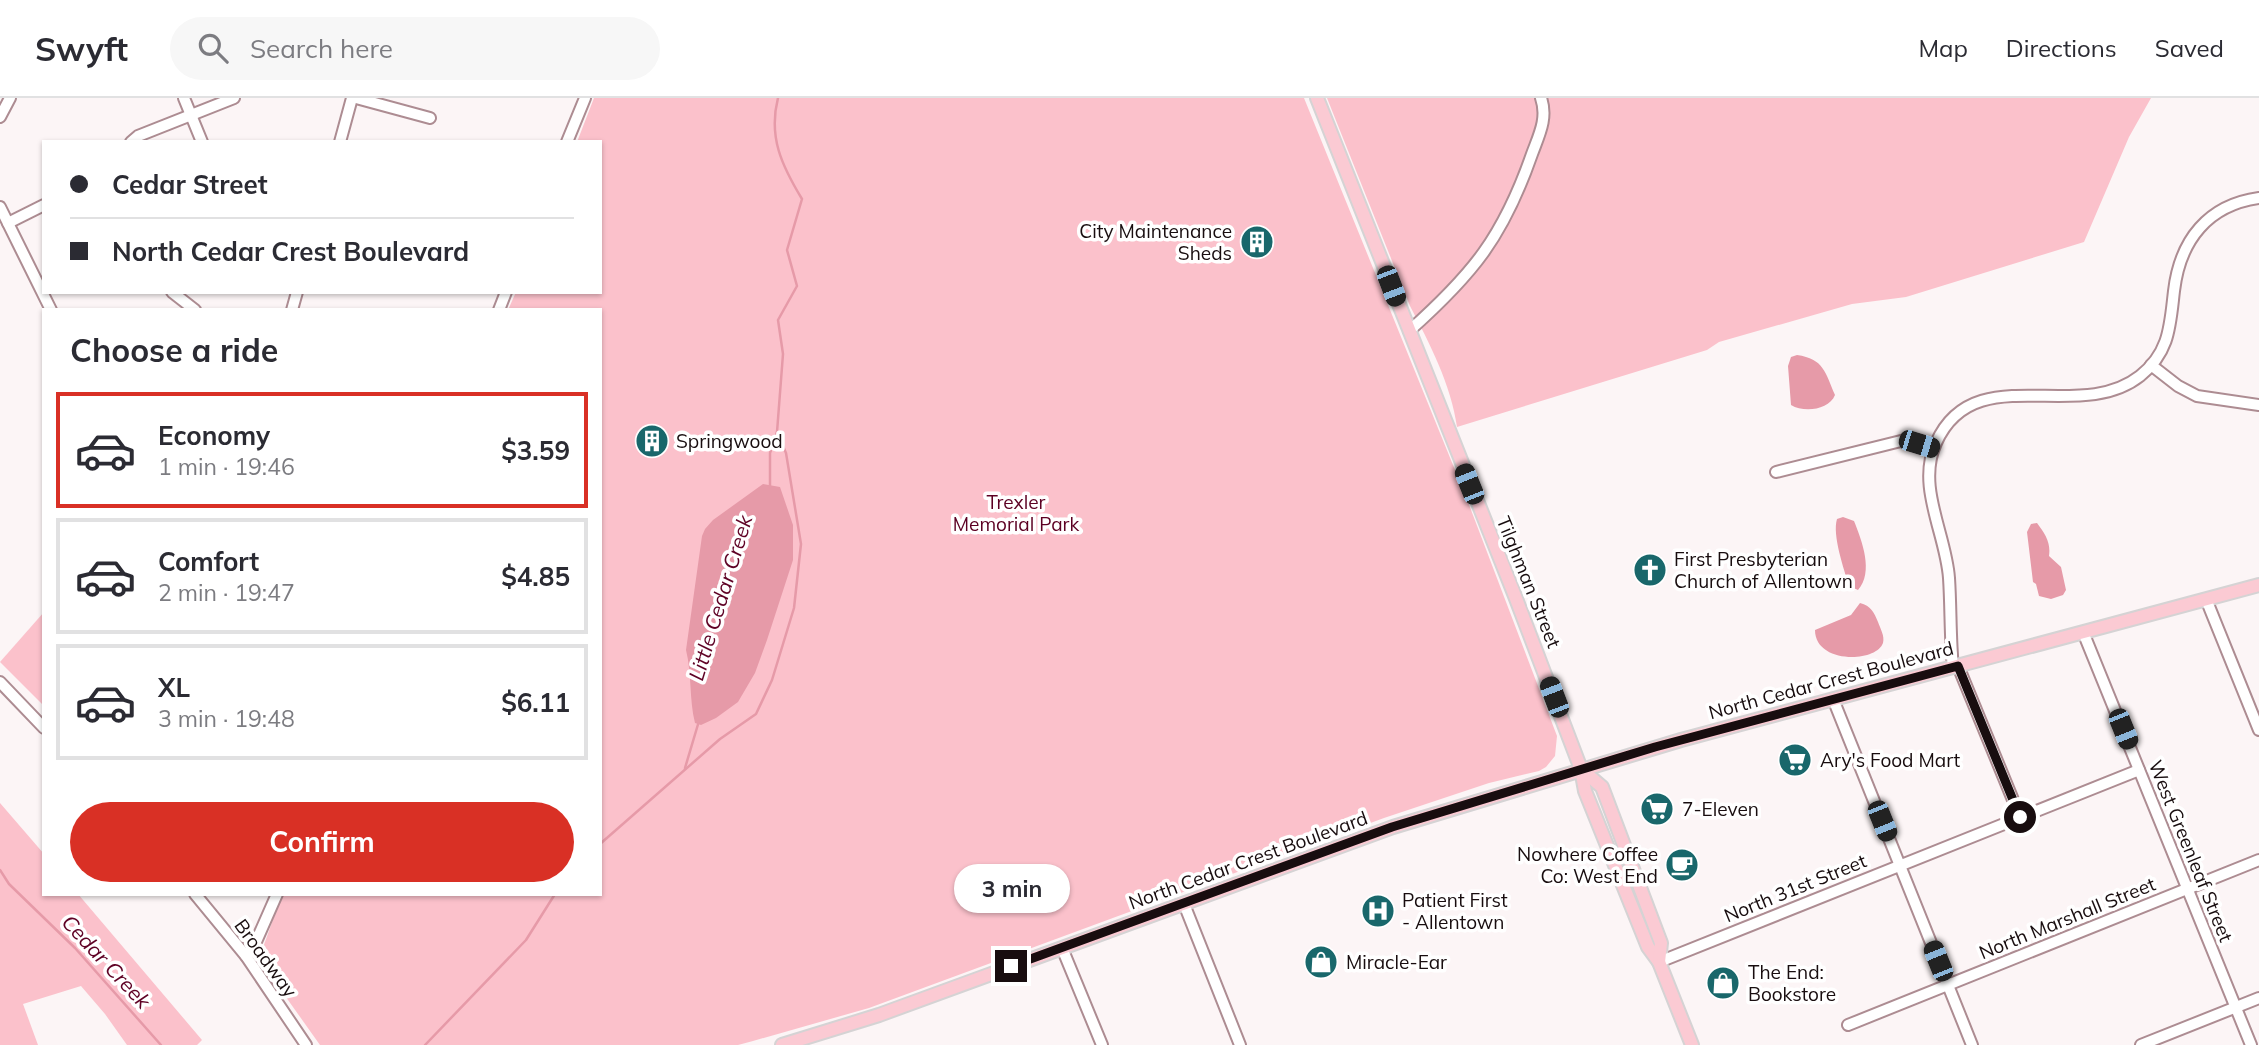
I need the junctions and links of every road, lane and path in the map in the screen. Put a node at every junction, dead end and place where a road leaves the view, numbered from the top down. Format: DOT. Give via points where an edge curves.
graph roads {
  1 [pos="10,98"];
  2 [pos="184,98"];
  3 [pos="234,98"];
  4 [pos="354,98"];
  5 [pos="585,98"];
  6 [pos="1317,98"];
  7 [pos="1541,98"];
  8 [pos="192,116"];
  9 [pos="0,117"];
  10 [pos="430,118"];
  11 [pos="133,140"];
  12 [pos="201,140"];
  13 [pos="341,140"];
  14 [pos="568,140"];
  15 [pos="2259,198"];
  16 [pos="42,206"];
  17 [pos="0,207"];
  18 [pos="8,223"];
  19 [pos="42,292"];
  20 [pos="175,294"];
  21 [pos="192,308"];
  22 [pos="1409,331"];
  23 [pos="2151,365"];
  24 [pos="2259,405"];
  25 [pos="1933,449"];
  26 [pos="1776,472"];
  27 [pos="2259,585"];
  28 [pos="2206,599"];
  29 [pos="2083,632"];
  30 [pos="1956,667"];
  31 [pos="0,682"];
  32 [pos="1833,699"];
  33 [pos="42,726"];
  34 [pos="2259,730"];
  35 [pos="1581,769"];
  36 [pos="2139,769"];
  37 [pos="2020,817"];
  38 [pos="2259,860"];
  39 [pos="1900,865"];
  40 [pos="2188,889"];
  41 [pos="197,896"];
  42 [pos="276,896"];
  43 [pos="1184,904"];
  44 [pos="1062,948"];
  45 [pos="246,956"];
  46 [pos="1658,962"];
  47 [pos="1948,985"];
  48 [pos="2259,998"];
  49 [pos="2236,1007"];
  50 [pos="1848,1025"];
  51 [pos="306,1045"];
  52 [pos="782,1045"];
  53 [pos="1102,1045"];
  54 [pos="1240,1045"];
  55 [pos="1692,1045"];
  56 [pos="1972,1045"];
  57 [pos="2141,1045"];
  58 [pos="2251,1045"];
  1 -- 9 [label="street"];
  2 -- 8 [label="street"];
  3 -- 8 [label="street"];
  4 -- 10 [label="street"];
  4 -- 13 [label="street"];
  5 -- 14 [label="street"];
  6 -- 22 [label="main road, Tilghman Street"];
  7 -- 22 [label="street" via="1542,127 1508,214 1468,274"];
  8 -- 11 [label="street"];
  8 -- 12 [label="street"];
  15 -- 23 [label="street" via="2241,200 2214,215 2188,243 2177,271 2171,325"];
  16 -- 18 [label="street"];
  17 -- 18 [label="street"];
  18 -- 19 [label="street"];
  20 -- 21 [label="street"];
  22 -- 35 [label="main road, Tilghman Street"];
  23 -- 24 [label="street" via="2197,396"];
  23 -- 25 [label="street" via="2129,383 2104,393 1977,400 1950,420"];
  25 -- 26 [label="street" via="1905,440"];
  25 -- 30 [label="street" via="1930,485 1949,575"];
  27 -- 28 [label="main road, North Cedar Crest Boulevard"];
  28 -- 29 [label="main road, North Cedar Crest Boulevard"];
  28 -- 34 [label="street"];
  29 -- 30 [label="main road, North Cedar Crest Boulevard"];
  29 -- 36 [label="street, West Greenleaf Street"];
  30 -- 32 [label="main road, North Cedar Crest Boulevard"];
  30 -- 37 [label="street"];
  31 -- 33 [label="street"];
  32 -- 35 [label="main road, North Cedar Crest Boulevard"];
  32 -- 39 [label="street"];
  35 -- 43 [label="main road, North Cedar Crest Boulevard" via="1392,827"];
  35 -- 46 [label="main road, Tilghman Street" via="1584,790"];
  36 -- 37 [label="street, North 31st Street"];
  36 -- 40 [label="street, West Greenleaf Street"];
  37 -- 39 [label="street, North 31st Street"];
  38 -- 40 [label="street, North Marshall Street"];
  39 -- 46 [label="street, North 31st Street"];
  39 -- 47 [label="street"];
  40 -- 47 [label="street, North Marshall Street"];
  40 -- 49 [label="street, West Greenleaf Street"];
  41 -- 45 [label="street, Broadway"];
  42 -- 45 [label="street"];
  43 -- 44 [label="main road, North Cedar Crest Boulevard"];
  43 -- 54 [label="street"];
  44 -- 52 [label="main road, North Cedar Crest Boulevard"];
  44 -- 53 [label="street"];
  45 -- 51 [label="street, Broadway"];
  46 -- 55 [label="main road, Tilghman Street"];
  47 -- 50 [label="street, North Marshall Street"];
  47 -- 56 [label="street"];
  48 -- 49 [label="street"];
  49 -- 57 [label="street"];
  49 -- 58 [label="street, West Greenleaf Street"];
}
